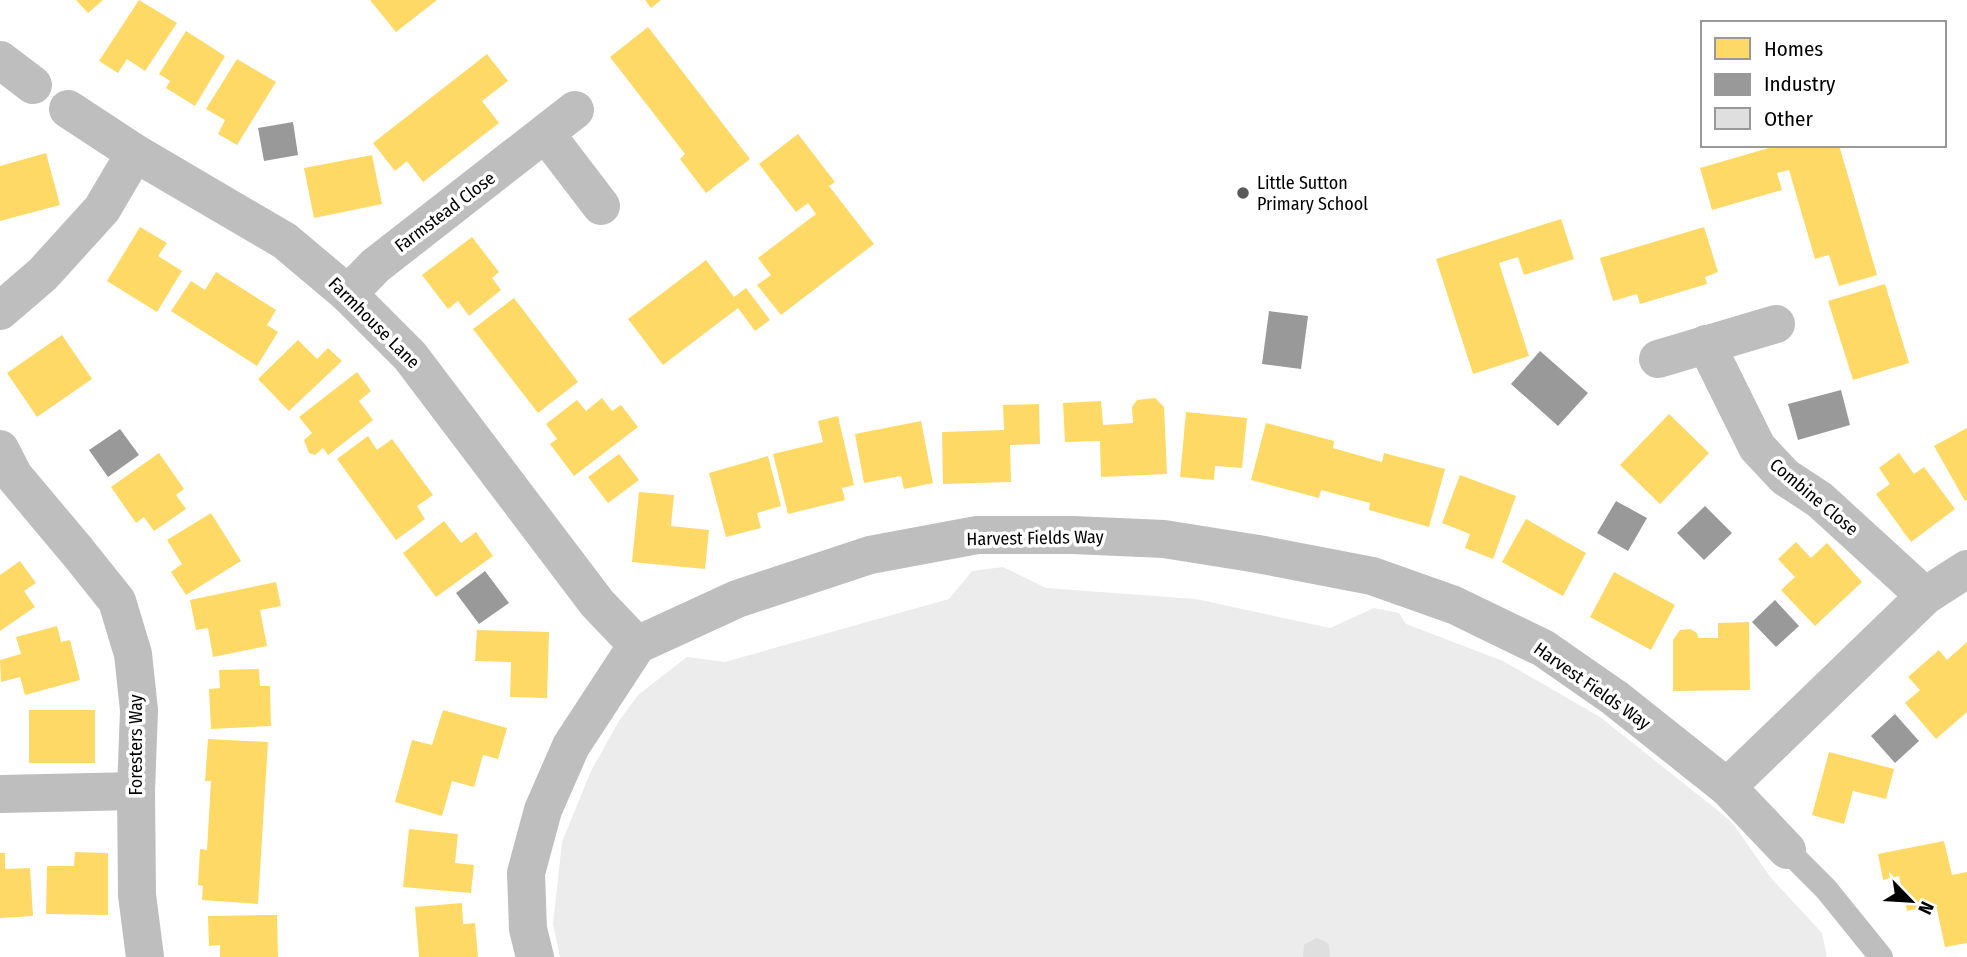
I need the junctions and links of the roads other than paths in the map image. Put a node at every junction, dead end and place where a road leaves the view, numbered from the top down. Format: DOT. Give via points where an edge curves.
graph roads {
  1 [pos="0,60"];
  2 [pos="33,85"];
  3 [pos="68,109"];
  4 [pos="575,110"];
  5 [pos="546,134"];
  6 [pos="135,153"];
  7 [pos="601,206"];
  8 [pos="348,294"];
  9 [pos="0,311"];
  10 [pos="1776,324"];
  11 [pos="1706,344"];
  12 [pos="1658,359"];
  13 [pos="0,449"];
  14 [pos="1967,569"];
  15 [pos="1925,596"];
  16 [pos="637,645"];
  17 [pos="1727,787"];
  18 [pos="136,791"];
  19 [pos="0,794"];
  20 [pos="1787,850"];
  21 [pos="145,957"];
  22 [pos="535,957"];
  23 [pos="1881,957"];
  1 -- 2 [label="street"];
  3 -- 6 [label="street, Farmhouse Lane"];
  4 -- 5 [label="street, Farmstead Close"];
  5 -- 7 [label="street"];
  5 -- 8 [label="street, Farmstead Close" via="375,266"];
  6 -- 8 [label="street, Farmhouse Lane" via="285,242"];
  6 -- 9 [label="street" via="102,209 43,274"];
  8 -- 16 [label="street, Farmhouse Lane" via="410,356 597,603"];
  10 -- 11 [label="street"];
  11 -- 12 [label="street"];
  11 -- 15 [label="street, Combine Close" via="1757,447 1785,477 1819,500"];
  13 -- 18 [label="street, Foresters Way" via="14,476 117,601 133,654 139,710"];
  14 -- 15 [label="street"];
  15 -- 17 [label="street"];
  16 -- 17 [label="street, Harvest Fields Way" via="737,599 870,555 977,535 1164,539 1372,576 1454,605 1543,648 1615,698"];
  16 -- 22 [label="street" via="570,746 542,810 526,873 528,929"];
  17 -- 20 [label="street, Harvest Fields Way"];
  18 -- 19 [label="street"];
  18 -- 21 [label="street, Foresters Way" via="137,895"];
  20 -- 23 [label="lane" via="1826,889"];
}
